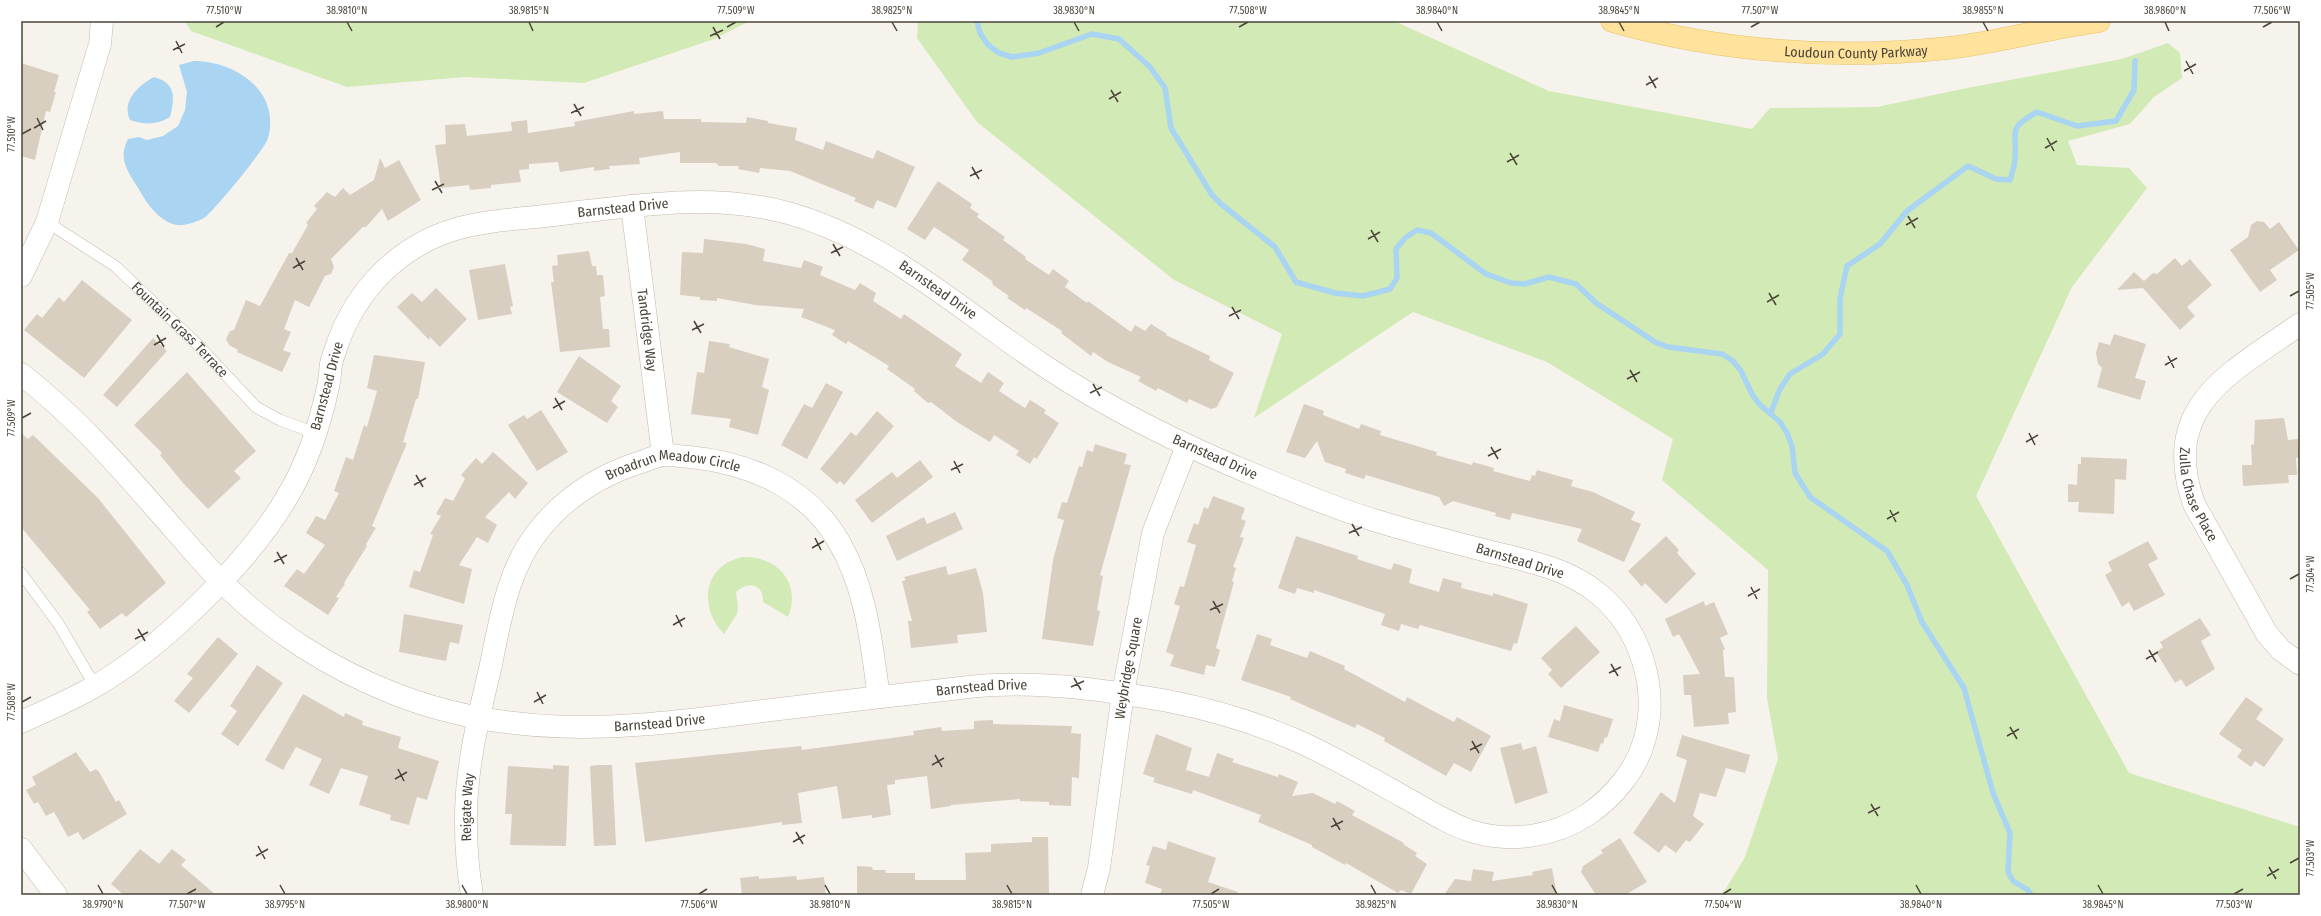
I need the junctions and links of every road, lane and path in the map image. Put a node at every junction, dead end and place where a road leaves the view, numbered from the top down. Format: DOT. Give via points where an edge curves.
graph roads {
  1 [pos="102,21"];
  2 [pos="1612,21"];
  3 [pos="2099,21"];
  4 [pos="632,206"];
  5 [pos="47,222"];
  6 [pos="21,276"];
  7 [pos="2300,324"];
  8 [pos="21,374"];
  9 [pos="315,433"];
  10 [pos="1187,446"];
  11 [pos="663,455"];
  12 [pos="21,574"];
  13 [pos="220,582"];
  14 [pos="2300,664"];
  15 [pos="95,686"];
  16 [pos="1123,693"];
  17 [pos="879,697"];
  18 [pos="478,720"];
  19 [pos="21,722"];
  20 [pos="21,849"];
  21 [pos="56,895"];
  22 [pos="472,895"];
  23 [pos="1092,895"];
  1 -- 5 [label="street" via="100,44"];
  2 -- 3 [label="main road, Loudoun County Parkway" via="1664,34 1757,49 1847,53 1954,47"];
  4 -- 9 [label="street, Barnstead Drive" via="467,226 431,238 407,252 369,285 351,312 331,360 327,390"];
  4 -- 10 [label="street, Barnstead Drive" via="682,202 751,205 818,223 856,238 892,258 1042,365 1102,401"];
  4 -- 11 [label="street, Tandridge Way"];
  5 -- 6 [label="street"];
  5 -- 9 [label="lane, Fountain Grass Terrace" via="115,266 196,342 256,407 280,420"];
  7 -- 14 [label="street, Zulla Chase Place" via="2219,382 2204,399 2192,419 2184,463 2187,484 2194,504 2267,634 2281,650"];
  8 -- 13 [label="street, Barnstead Drive" via="50,396 100,444"];
  9 -- 13 [label="street, Barnstead Drive" via="300,474 285,502 261,536"];
  10 -- 16 [label="street, Weybridge Square" via="1153,533"];
  10 -- 16 [label="street, Barnstead Drive" via="1368,519 1534,562 1574,577 1597,592 1621,617 1636,642 1646,668 1648,726 1642,750 1617,788 1581,820 1557,830 1532,836 1502,836 1471,831 1302,743 1247,720 1193,706"];
  11 -- 17 [label="street, Broadrun Meadow Circle" via="725,461 763,474 795,494 818,513 838,540 854,570 865,603"];
  11 -- 18 [label="street, Broadrun Meadow Circle" via="624,467 594,481 572,496 537,532 518,563 508,592"];
  12 -- 15 [label="lane" via="58,623"];
  13 -- 15 [label="street" via="176,626 136,659"];
  13 -- 18 [label="street, Barnstead Drive" via="260,616 348,673 391,693"];
  15 -- 19 [label="street"];
  16 -- 17 [label="street, Barnstead Drive" via="1063,685 993,685"];
  16 -- 23 [label="street, Weybridge Square" via="1099,868"];
  17 -- 18 [label="street, Barnstead Drive" via="623,727 551,728"];
  18 -- 22 [label="street, Reigate Way" via="466,822"];
  20 -- 21 [label="street"];
}
